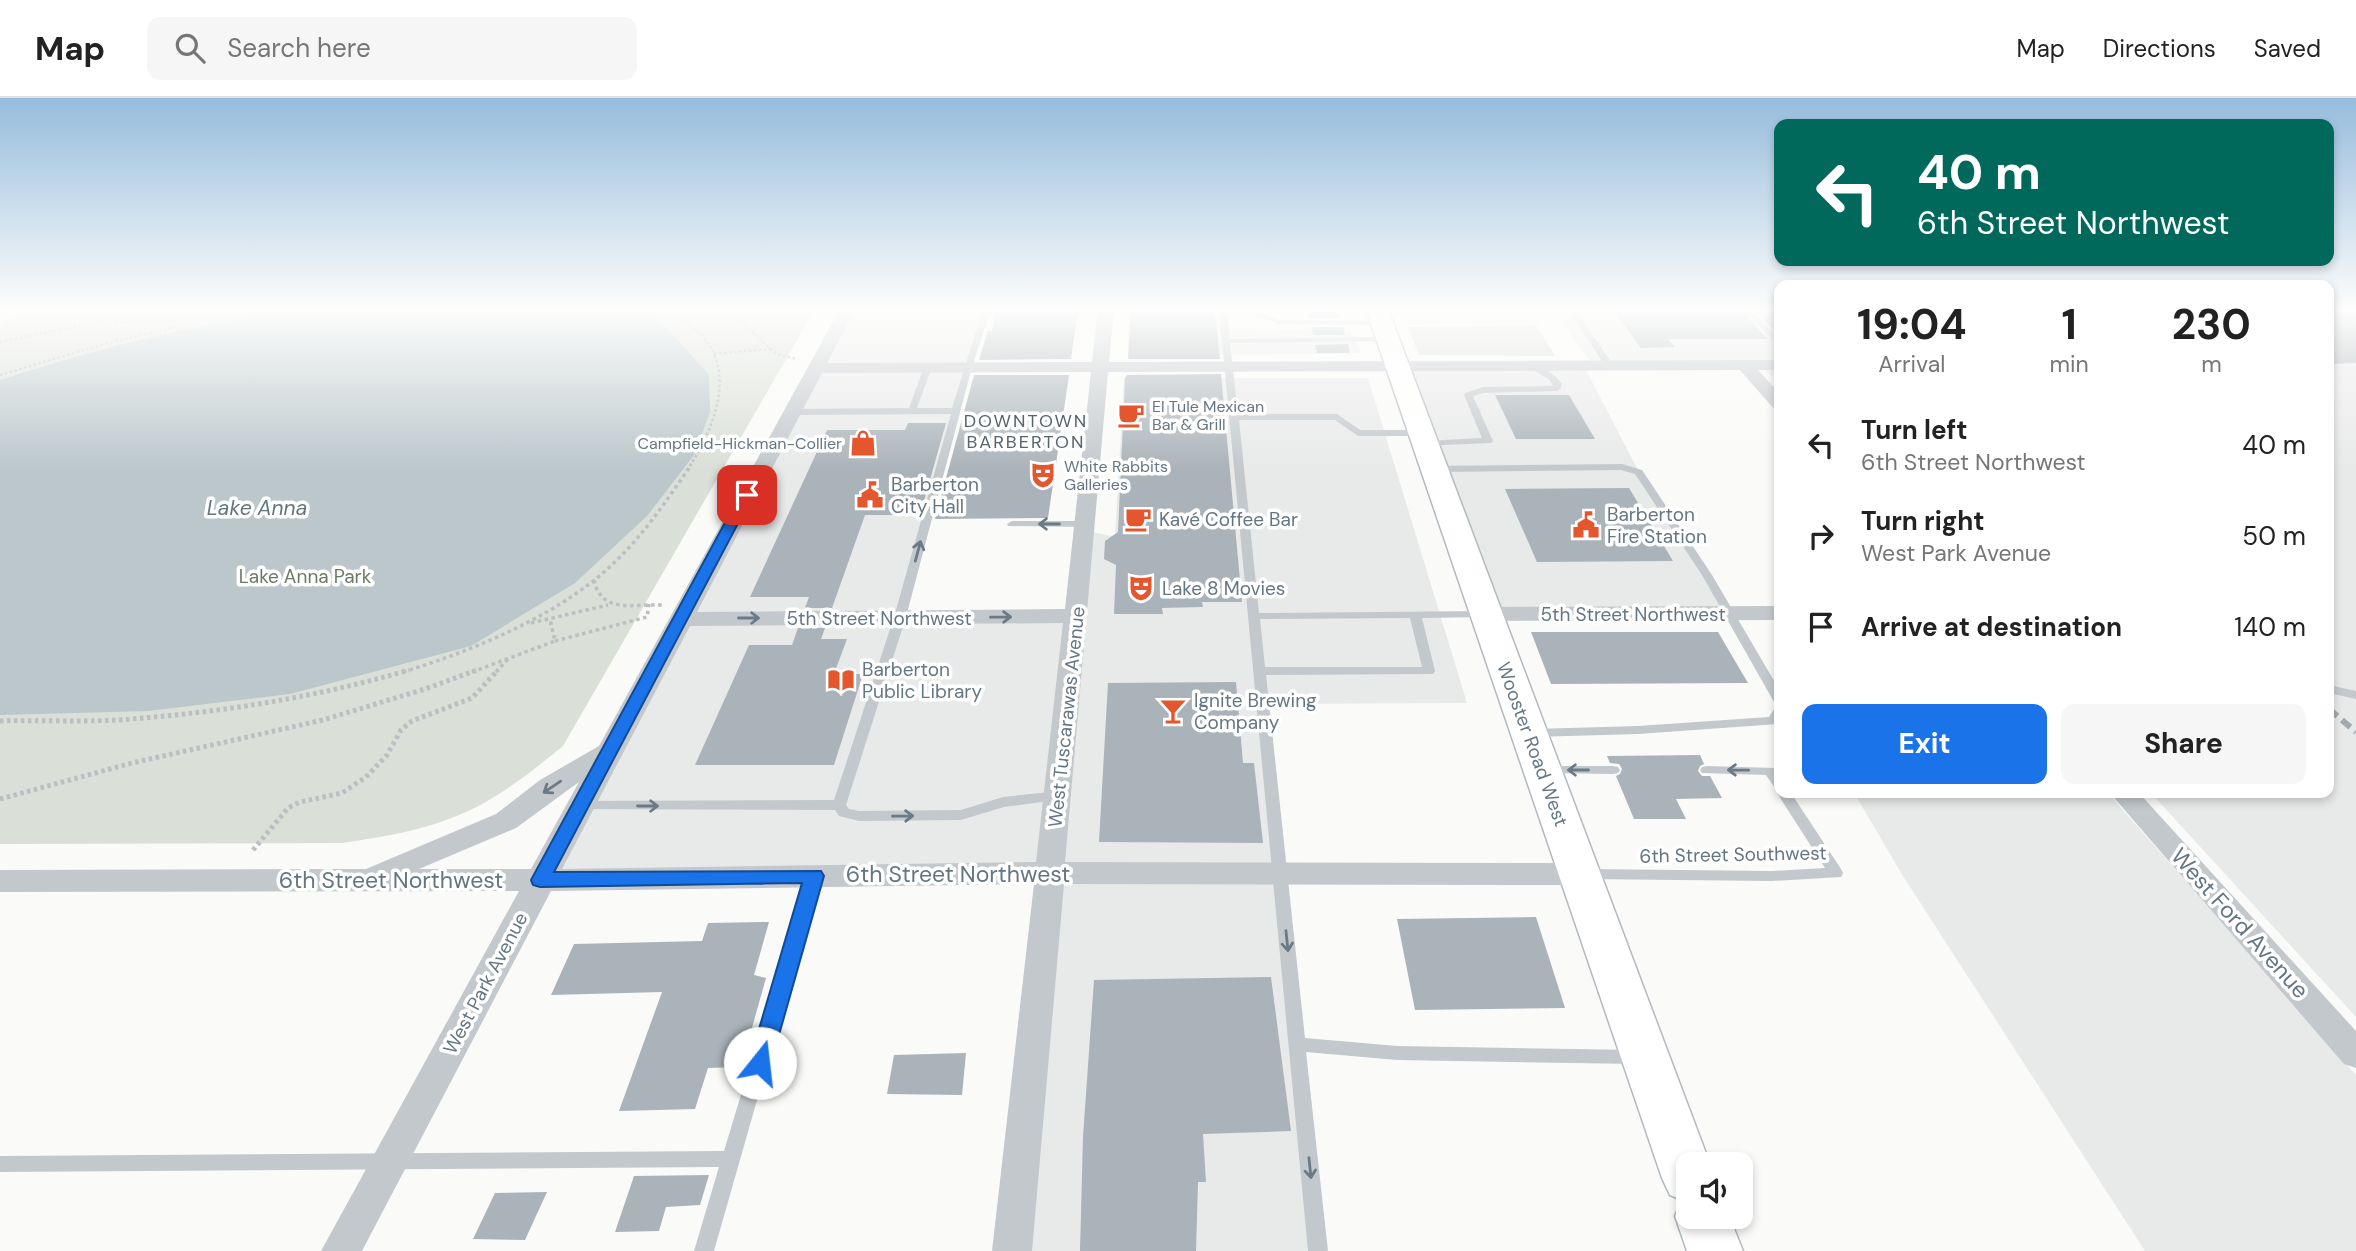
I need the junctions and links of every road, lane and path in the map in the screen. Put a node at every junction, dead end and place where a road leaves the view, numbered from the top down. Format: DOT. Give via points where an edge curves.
graph roads {
  1 [pos="41,363"];
  2 [pos="716,363"];
  3 [pos="818,363"];
  4 [pos="969,363"];
  5 [pos="1101,363"];
  6 [pos="1230,363"];
  7 [pos="1246,363"];
  8 [pos="1396,363"];
  9 [pos="1518,363"];
  10 [pos="1608,363"];
  11 [pos="1744,365"];
  12 [pos="1774,365"];
  13 [pos="1101,366"];
  14 [pos="1230,366"];
  15 [pos="1533,366"];
  16 [pos="1610,366"];
  17 [pos="928,367"];
  18 [pos="968,367"];
  19 [pos="0,375"];
  20 [pos="1774,398"];
  21 [pos="912,411"];
  22 [pos="956,411"];
  23 [pos="791,412"];
  24 [pos="1236,417"];
  25 [pos="1427,449"];
  26 [pos="1012,524"];
  27 [pos="1086,524"];
  28 [pos="594,580"];
  29 [pos="608,604"];
  30 [pos="649,604"];
  31 [pos="684,612"];
  32 [pos="1774,613"];
  33 [pos="1486,614"];
  34 [pos="1728,614"];
  35 [pos="1415,615"];
  36 [pos="1077,616"];
  37 [pos="1255,616"];
  38 [pos="900,617"];
  39 [pos="550,619"];
  40 [pos="523,625"];
  41 [pos="555,641"];
  42 [pos="509,658"];
  43 [pos="1260,671"];
  44 [pos="2334,690"];
  45 [pos="1774,692"];
  46 [pos="2356,695"];
  47 [pos="1774,719"];
  48 [pos="0,721"];
  49 [pos="1529,733"];
  50 [pos="610,751"];
  51 [pos="1543,770"];
  52 [pos="1613,770"];
  53 [pos="1707,770"];
  54 [pos="1774,777"];
  55 [pos="1059,796"];
  56 [pos="1787,798"];
  57 [pos="2128,798"];
  58 [pos="0,799"];
  59 [pos="839,805"];
  60 [pos="579,806"];
  61 [pos="253,850"];
  62 [pos="1051,873"];
  63 [pos="1280,874"];
  64 [pos="1580,874"];
  65 [pos="814,876"];
  66 [pos="366,880"];
  67 [pos="540,880"];
  68 [pos="0,881"];
  69 [pos="1297,1044"];
  70 [pos="2356,1054"];
  71 [pos="1646,1058"];
  72 [pos="1680,1152"];
  73 [pos="731,1159"];
  74 [pos="390,1160"];
  75 [pos="0,1164"];
  76 [pos="1707,1229"];
  77 [pos="341,1251"];
  78 [pos="704,1251"];
  79 [pos="1012,1251"];
  80 [pos="1318,1251"];
  81 [pos="1715,1251"];
  1 -- 19 [label="path"];
  2 -- 28 [label="path" via="717,412 706,443 640,536"];
  3 -- 17 [label="street"];
  3 -- 23 [label="street, West Park Avenue"];
  4 -- 18 [label="lane"];
  5 -- 13 [label="street, West Tuscarawas Avenue"];
  6 -- 14 [label="lane"];
  7 -- 14 [label="street"];
  8 -- 25 [label="main road, Wooster Road West"];
  9 -- 15 [label="street"];
  10 -- 16 [label="lane"];
  11 -- 12 [label="street"];
  11 -- 16 [label="street"];
  11 -- 20 [label="street"];
  13 -- 14 [label="street"];
  13 -- 18 [label="street"];
  13 -- 27 [label="street, West Tuscarawas Avenue"];
  14 -- 24 [label="lane"];
  15 -- 16 [label="street"];
  15 -- 25 [label="lane" via="1553,378 1557,388 1483,390 1468,395 1488,441"];
  17 -- 18 [label="street"];
  17 -- 21 [label="lane"];
  18 -- 22 [label="lane"];
  21 -- 22 [label="lane"];
  21 -- 23 [label="lane"];
  38 -- 22 [label="lane, one-way"];
  23 -- 31 [label="street, West Park Avenue"];
  24 -- 25 [label="lane" via="1337,417 1358,433"];
  24 -- 37 [label="lane"];
  25 -- 33 [label="main road, Wooster Road West"];
  25 -- 34 [label="lane" via="1639,472"];
  27 -- 26 [label="lane, one-way"];
  27 -- 36 [label="street, West Tuscarawas Avenue"];
  28 -- 29 [label="path" via="597,595"];
  28 -- 40 [label="path"];
  29 -- 30 [label="path"];
  29 -- 39 [label="path"];
  30 -- 31 [label="path"];
  30 -- 41 [label="path" via="647,617"];
  31 -- 38 [label="street, 5th Street Northwest, one-way"];
  31 -- 50 [label="street, West Park Avenue"];
  32 -- 34 [label="street, 5th Street Northwest"];
  33 -- 34 [label="street, 5th Street Northwest"];
  33 -- 35 [label="lane"];
  33 -- 49 [label="main road, Wooster Road West"];
  34 -- 45 [label="lane"];
  35 -- 37 [label="lane"];
  35 -- 43 [label="lane" via="1429,671"];
  38 -- 36 [label="street, 5th Street Northwest, one-way"];
  36 -- 55 [label="street, West Tuscarawas Avenue"];
  37 -- 43 [label="lane"];
  38 -- 59 [label="lane"];
  39 -- 40 [label="path"];
  39 -- 41 [label="path"];
  40 -- 48 [label="path" via="442,660 223,711 115,720"];
  41 -- 42 [label="path"];
  42 -- 58 [label="path" via="323,720 132,763"];
  42 -- 61 [label="path" via="472,698 423,716 401,730 387,755 366,777 342,793 288,808"];
  43 -- 63 [label="lane"];
  44 -- 46 [label="lane"];
  47 -- 49 [label="lane"];
  49 -- 51 [label="main road, Wooster Road West"];
  50 -- 60 [label="street, West Park Avenue"];
  50 -- 66 [label="street, one-way" via="506,821"];
  52 -- 51 [label="lane, one-way"];
  51 -- 64 [label="main road, Wooster Road West"];
  54 -- 53 [label="lane, one-way" via="1770,771"];
  59 -- 55 [label="lane, one-way" via="844,813 859,816 961,814 1003,802"];
  55 -- 62 [label="street, West Tuscarawas Avenue"];
  56 -- 64 [label="lane, 6th Street Southwest" via="1836,873"];
  57 -- 70 [label="street, West Ford Avenue"];
  60 -- 59 [label="lane, one-way"];
  60 -- 67 [label="street, West Park Avenue"];
  62 -- 63 [label="street, 6th Street Northwest"];
  62 -- 65 [label="street, 6th Street Northwest"];
  62 -- 79 [label="street, West Tuscarawas Avenue"];
  63 -- 64 [label="street, 6th Street Northwest"];
  63 -- 69 [label="lane, one-way"];
  64 -- 71 [label="main road, Wooster Road West"];
  65 -- 67 [label="street, 6th Street Northwest"];
  65 -- 73 [label="lane"];
  66 -- 67 [label="street, 6th Street Northwest"];
  66 -- 68 [label="street, 6th Street Northwest"];
  67 -- 74 [label="street, West Park Avenue"];
  69 -- 71 [label="lane" via="1397,1053"];
  69 -- 80 [label="lane, one-way"];
  71 -- 72 [label="main road, Wooster Road West"];
  73 -- 74 [label="lane"];
  73 -- 78 [label="lane"];
  74 -- 75 [label="lane"];
  74 -- 77 [label="street, West Park Avenue"];
  76 -- 81 [label="main road"];
}
